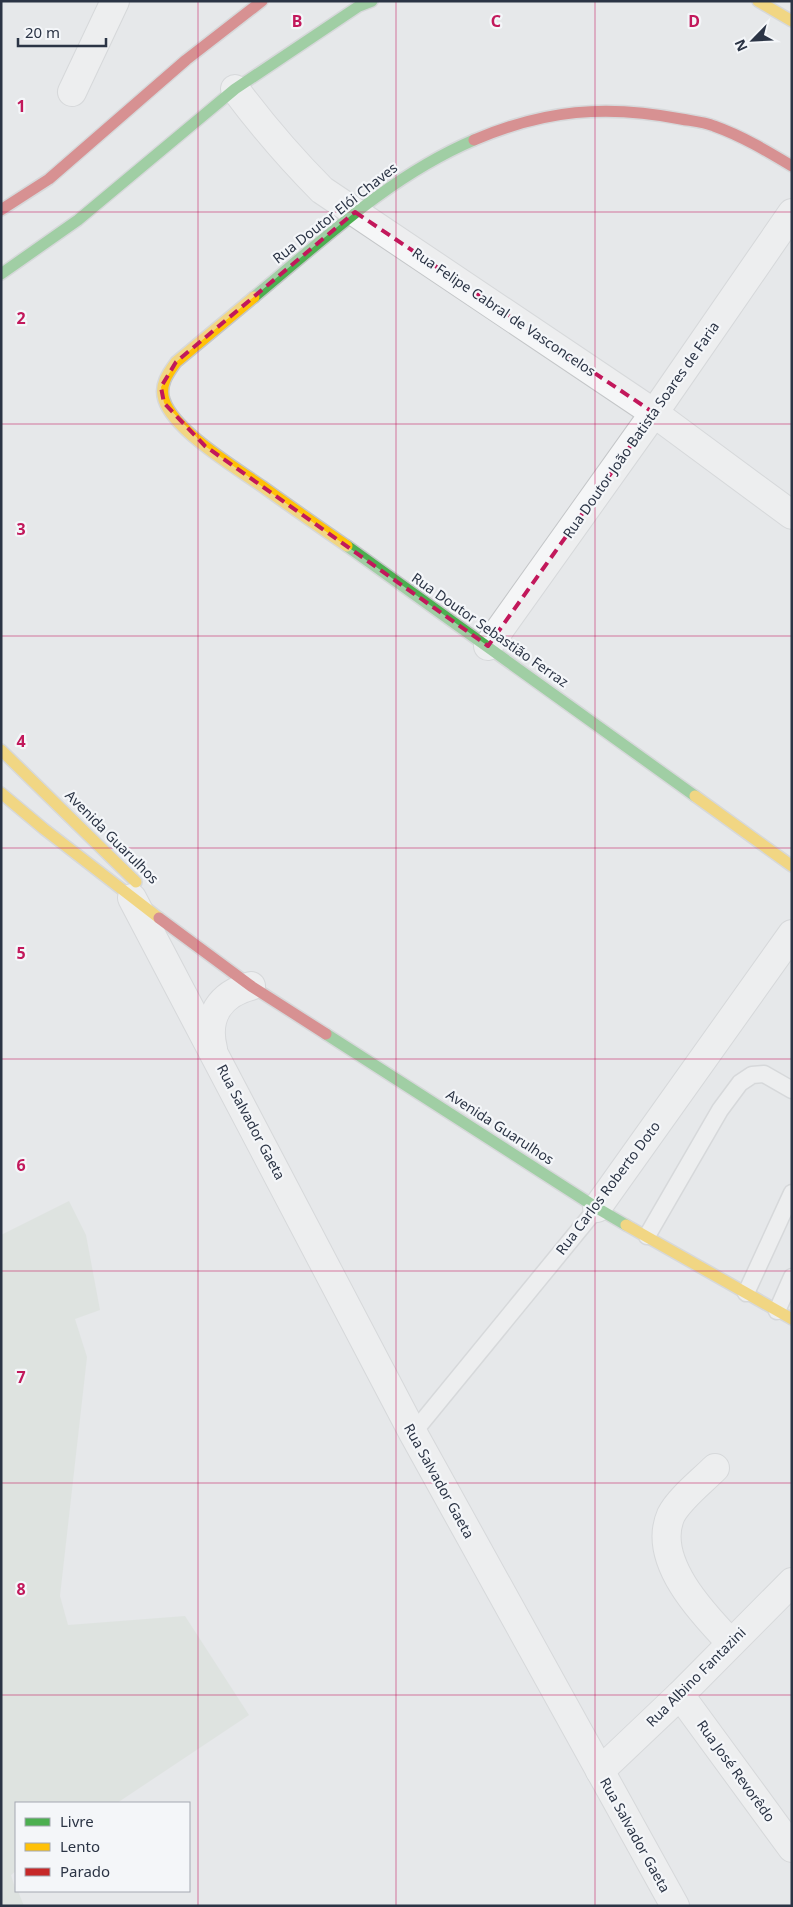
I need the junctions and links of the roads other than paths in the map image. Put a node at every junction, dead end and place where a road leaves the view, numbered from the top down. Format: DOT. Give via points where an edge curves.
graph roads {
  1 [pos="115,1"];
  2 [pos="262,1"];
  3 [pos="372,1"];
  4 [pos="758,1"];
  5 [pos="792,21"];
  6 [pos="235,89"];
  7 [pos="72,92"];
  8 [pos="792,166"];
  9 [pos="1,210"];
  10 [pos="356,212"];
  11 [pos="792,213"];
  12 [pos="1,274"];
  13 [pos="654,413"];
  14 [pos="173,416"];
  15 [pos="792,515"];
  16 [pos="488,646"];
  17 [pos="1,750"];
  18 [pos="1,793"];
  19 [pos="792,866"];
  20 [pos="143,896"];
  21 [pos="792,934"];
  22 [pos="200,947"];
  23 [pos="251,986"];
  24 [pos="213,1051"];
  25 [pos="792,1090"];
  26 [pos="792,1193"];
  27 [pos="597,1208"];
  28 [pos="647,1236"];
  29 [pos="792,1277"];
  30 [pos="746,1293"];
  31 [pos="777,1311"];
  32 [pos="792,1319"];
  33 [pos="413,1433"];
  34 [pos="716,1468"];
  35 [pos="792,1582"];
  36 [pos="731,1643"];
  37 [pos="680,1695"];
  38 [pos="600,1771"];
  39 [pos="792,1848"];
  40 [pos="675,1906"];
  1 -- 7 [label="street"];
  2 -- 9 [label="main road" via="186,60 49,178"];
  3 -- 6 [label="main road" via="359,6"];
  4 -- 5 [label="main road"];
  6 -- 10 [label="street, Rua Felipe Cabral de Vasconcelos" via="293,161 322,190"];
  6 -- 12 [label="main road" via="78,220"];
  8 -- 10 [label="main road, Rua Doutor Elói Chaves" via="713,126 658,114 576,110 537,118 466,144 400,179"];
  10 -- 13 [label="street, Rua Felipe Cabral de Vasconcelos"];
  10 -- 14 [label="main road, Rua Doutor Elói Chaves" via="166,373 161,387 164,403"];
  11 -- 13 [label="street, Rua Doutor João Batista Soares de Faria"];
  13 -- 15 [label="street, Rua Felipe Cabral de Vasconcelos"];
  13 -- 16 [label="street, Rua Doutor João Batista Soares de Faria"];
  14 -- 16 [label="main road, Rua Doutor Sebastião Ferraz" via="205,446"];
  16 -- 19 [label="main road, Rua Doutor Sebastião Ferraz"];
  17 -- 20 [label="main road, Avenida Guarulhos"];
  18 -- 20 [label="main road, Avenida Guarulhos" via="44,829"];
  20 -- 22 [label="main road, Avenida Guarulhos"];
  20 -- 22 [label="main road, Avenida Guarulhos"];
  20 -- 24 [label="street, Rua Salvador Gaeta"];
  21 -- 27 [label="street, Rua Carlos Roberto Doto"];
  22 -- 23 [label="main road, Avenida Guarulhos"];
  23 -- 24 [label="street, Rua Salvador Gaeta" via="231,993 217,1009 211,1029"];
  23 -- 27 [label="main road, Avenida Guarulhos"];
  24 -- 33 [label="street, Rua Salvador Gaeta"];
  25 -- 28 [label="lane" via="764,1074 752,1075 740,1083 720,1110"];
  26 -- 30 [label="lane"];
  27 -- 28 [label="main road, Avenida Guarulhos"];
  27 -- 33 [label="lane, Rua Carlos Roberto Doto"];
  28 -- 30 [label="main road, Avenida Guarulhos"];
  29 -- 31 [label="lane"];
  30 -- 31 [label="main road, Avenida Guarulhos"];
  31 -- 32 [label="main road, Avenida Guarulhos"];
  33 -- 38 [label="street, Rua Salvador Gaeta"];
  34 -- 36 [label="street" via="671,1515 666,1534 673,1565 687,1592"];
  35 -- 36 [label="street, Rua Albino Fantazini"];
  36 -- 37 [label="street, Rua Albino Fantazini"];
  37 -- 38 [label="street, Rua Albino Fantazini"];
  37 -- 39 [label="street, Rua José Revorêdo"];
  38 -- 40 [label="street, Rua Salvador Gaeta"];
}
